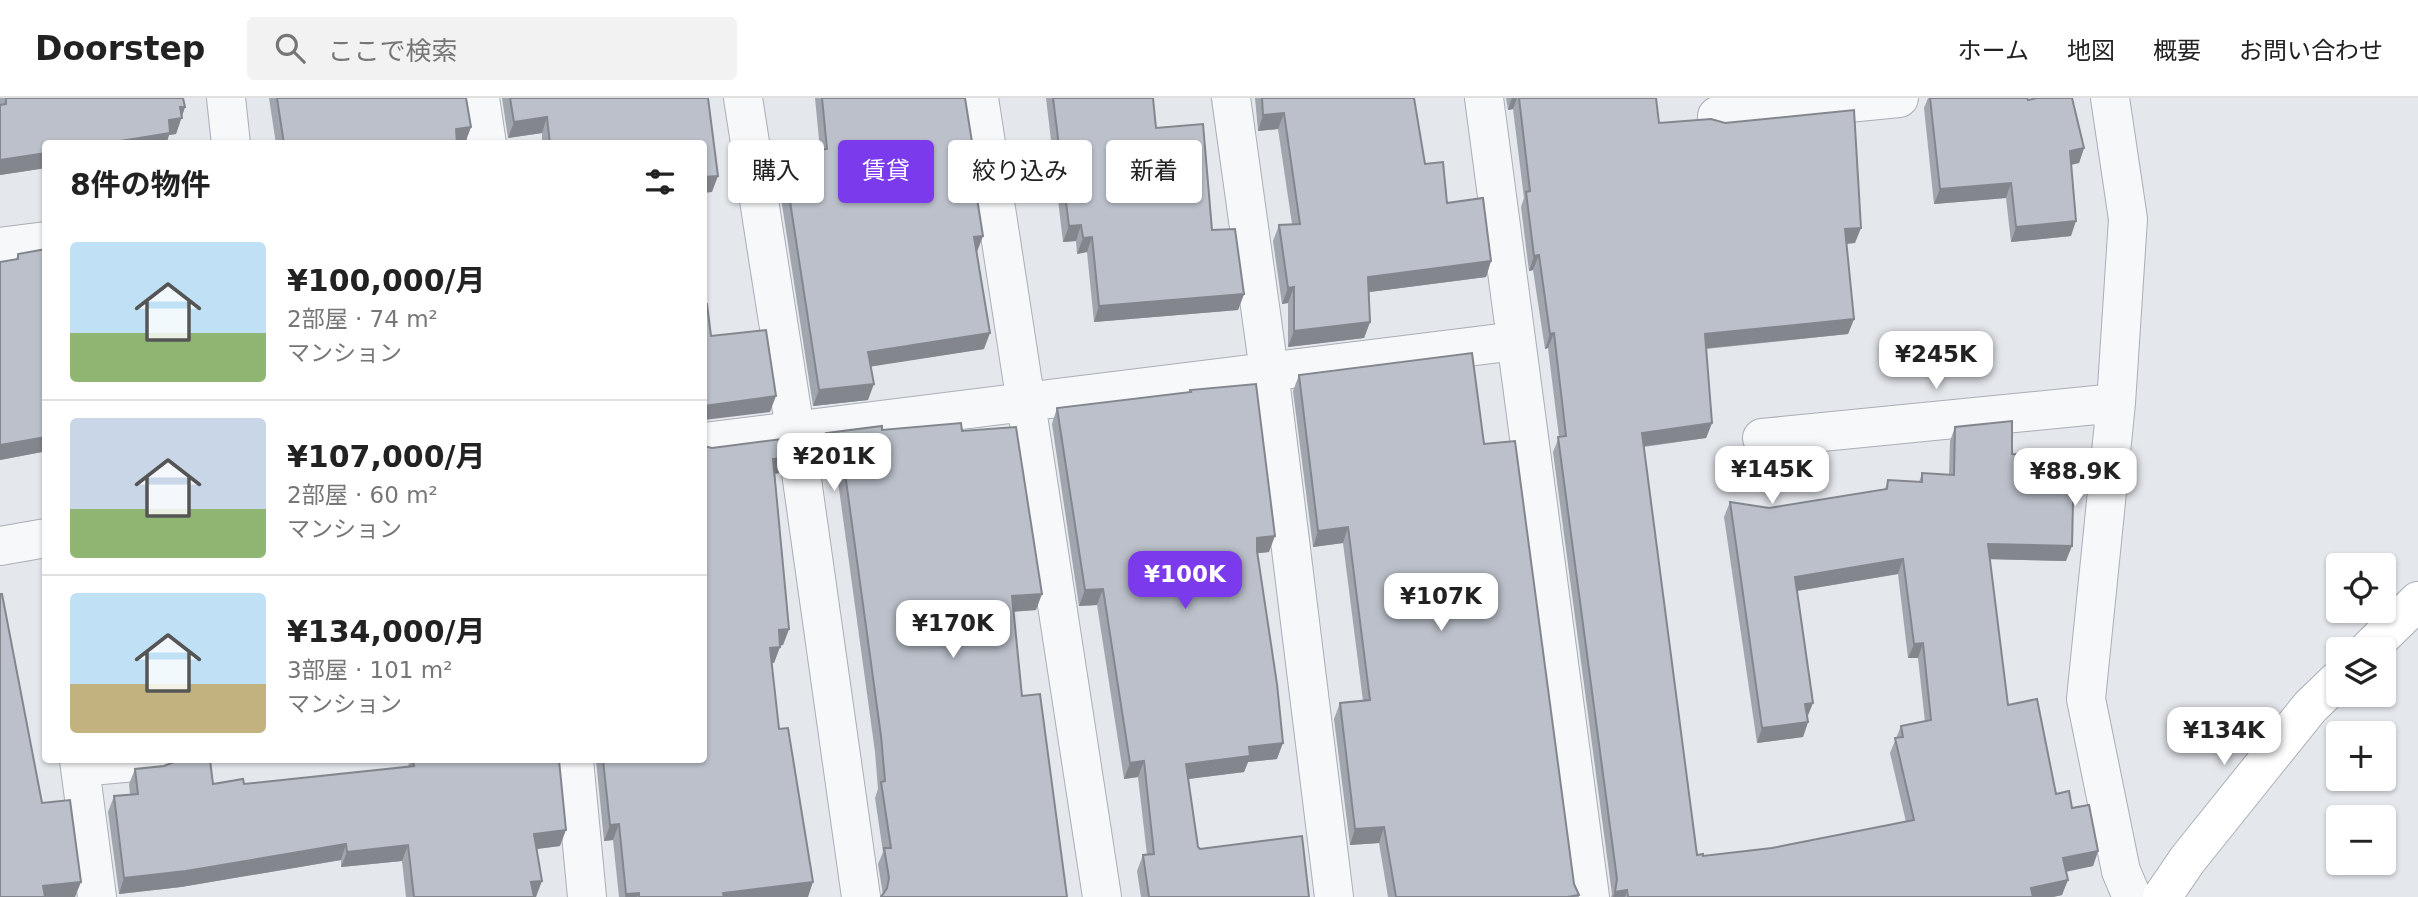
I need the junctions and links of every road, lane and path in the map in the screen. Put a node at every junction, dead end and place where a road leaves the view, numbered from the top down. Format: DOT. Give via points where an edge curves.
graph roads {
  1 [pos="226,98"];
  2 [pos="480,98"];
  3 [pos="743,98"];
  4 [pos="979,98"];
  5 [pos="1231,98"];
  6 [pos="1484,98"];
  7 [pos="1899,98"];
  8 [pos="2110,98"];
  9 [pos="1717,116"];
  10 [pos="231,140"];
  11 [pos="486,140"];
  12 [pos="42,242"];
  13 [pos="0,247"];
  14 [pos="1516,341"];
  15 [pos="1269,371"];
  16 [pos="1026,402"];
  17 [pos="2116,403"];
  18 [pos="795,430"];
  19 [pos="1762,438"];
  20 [pos="707,442"];
  21 [pos="42,539"];
  22 [pos="0,546"];
  23 [pos="2418,601"];
  24 [pos="2381,637"];
  25 [pos="2326,692"];
  26 [pos="80,763"];
  27 [pos="574,763"];
  28 [pos="97,897"];
  29 [pos="587,897"];
  30 [pos="861,897"];
  31 [pos="1102,897"];
  32 [pos="1334,897"];
  33 [pos="1590,897"];
  34 [pos="2132,897"];
  35 [pos="2162,897"];
  1 -- 10 [label="street"];
  2 -- 11 [label="street"];
  3 -- 18 [label="street"];
  4 -- 16 [label="street"];
  5 -- 15 [label="street"];
  6 -- 14 [label="street"];
  7 -- 9 [label="street"];
  8 -- 17 [label="street" via="2128,219"];
  12 -- 13 [label="street"];
  14 -- 15 [label="street"];
  14 -- 33 [label="street"];
  15 -- 16 [label="street"];
  15 -- 32 [label="street"];
  16 -- 18 [label="street"];
  16 -- 31 [label="street"];
  17 -- 19 [label="street"];
  17 -- 34 [label="street" via="2086,699 2121,871"];
  18 -- 20 [label="street"];
  18 -- 30 [label="street"];
  21 -- 22 [label="street"];
  23 -- 24 [label="street"];
  25 -- 35 [label="street"];
  26 -- 28 [label="street"];
  27 -- 29 [label="street"];
}
